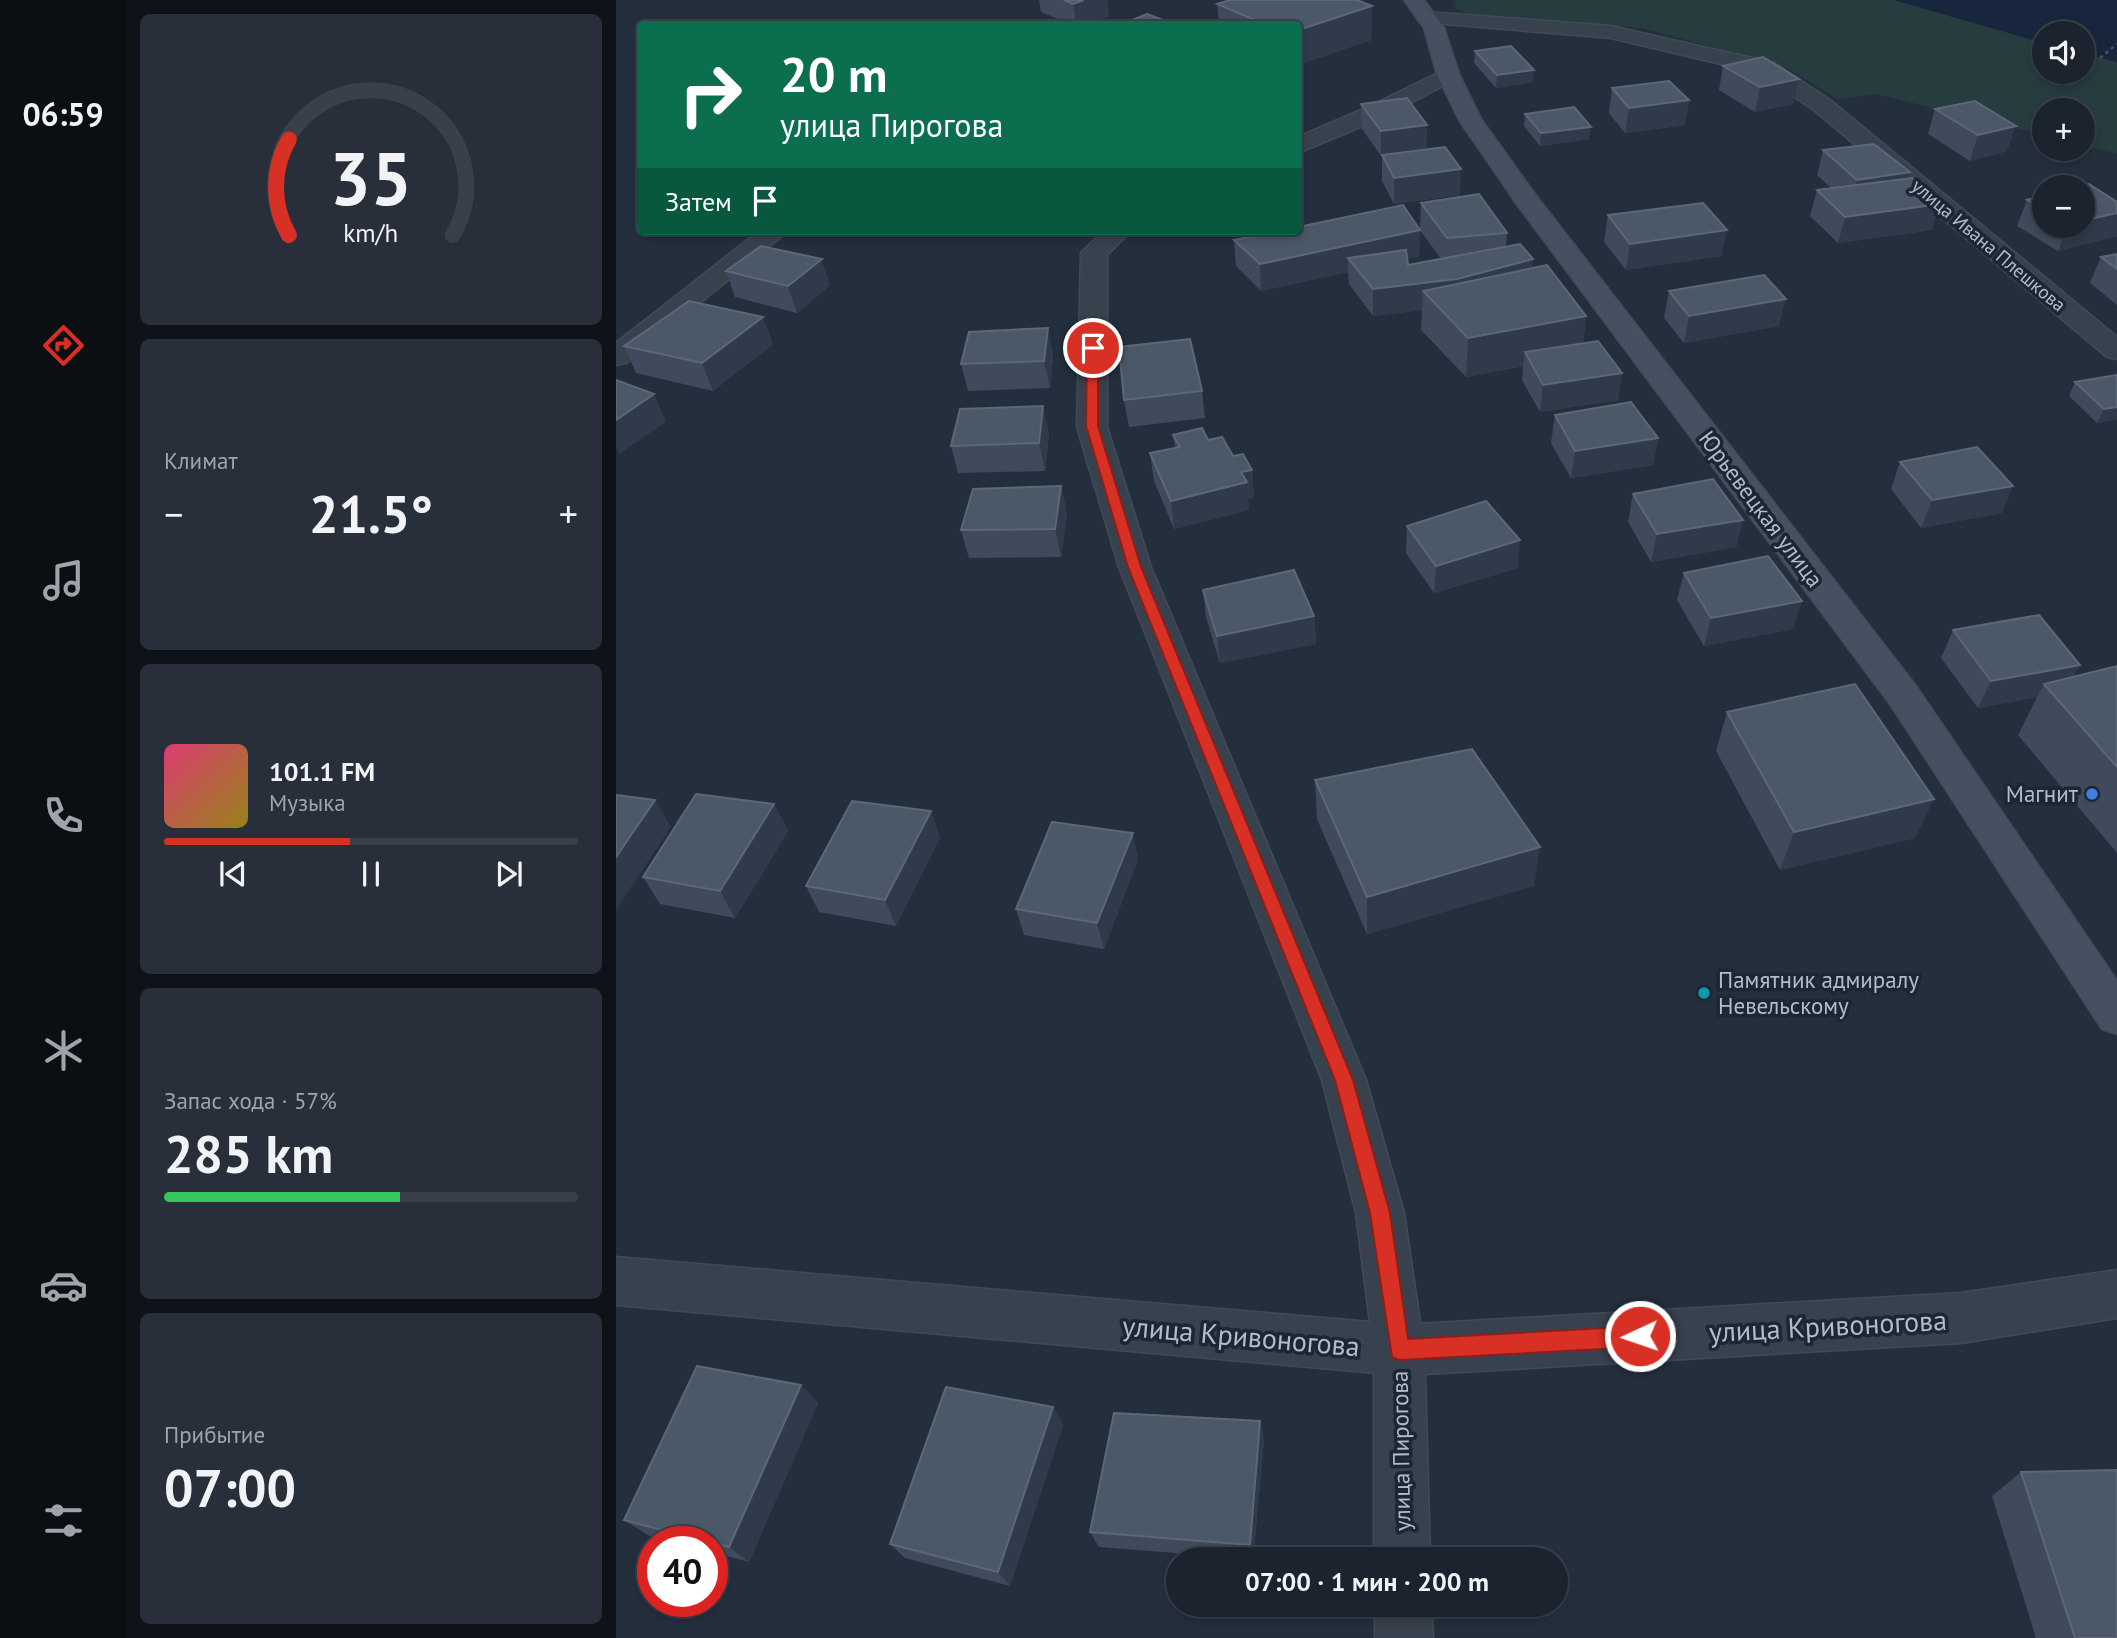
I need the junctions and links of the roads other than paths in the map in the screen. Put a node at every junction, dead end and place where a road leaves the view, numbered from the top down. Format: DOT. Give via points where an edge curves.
graph roads {
  1 [pos="1421,9"];
  2 [pos="1448,74"];
  3 [pos="1302,144"];
  4 [pos="770,235"];
  5 [pos="1114,235"];
  6 [pos="2117,351"];
  7 [pos="616,357"];
  8 [pos="2117,1016"];
  9 [pos="616,1281"];
  10 [pos="2117,1294"];
  11 [pos="1399,1350"];
  12 [pos="1402,1547"];
  13 [pos="1403,1617"];
  14 [pos="1404,1638"];
  1 -- 2 [label="main road, Юрьевецкая улица" via="1434,28"];
  1 -- 6 [label="street, улица Ивана Плешкова" via="1611,32 1766,68 1822,105"];
  2 -- 3 [label="street"];
  2 -- 8 [label="main road, Юрьевецкая улица" via="1470,120 1525,198 1903,695"];
  4 -- 7 [label="street"];
  5 -- 11 [label="street, улица Пирогова" via="1094,253 1092,426 1135,567 1344,1080 1380,1213"];
  9 -- 11 [label="street, улица Кривоногова"];
  10 -- 11 [label="street, улица Кривоногова" via="1961,1318"];
  11 -- 12 [label="street, улица Пирогова"];
  13 -- 14 [label="street"];
}
